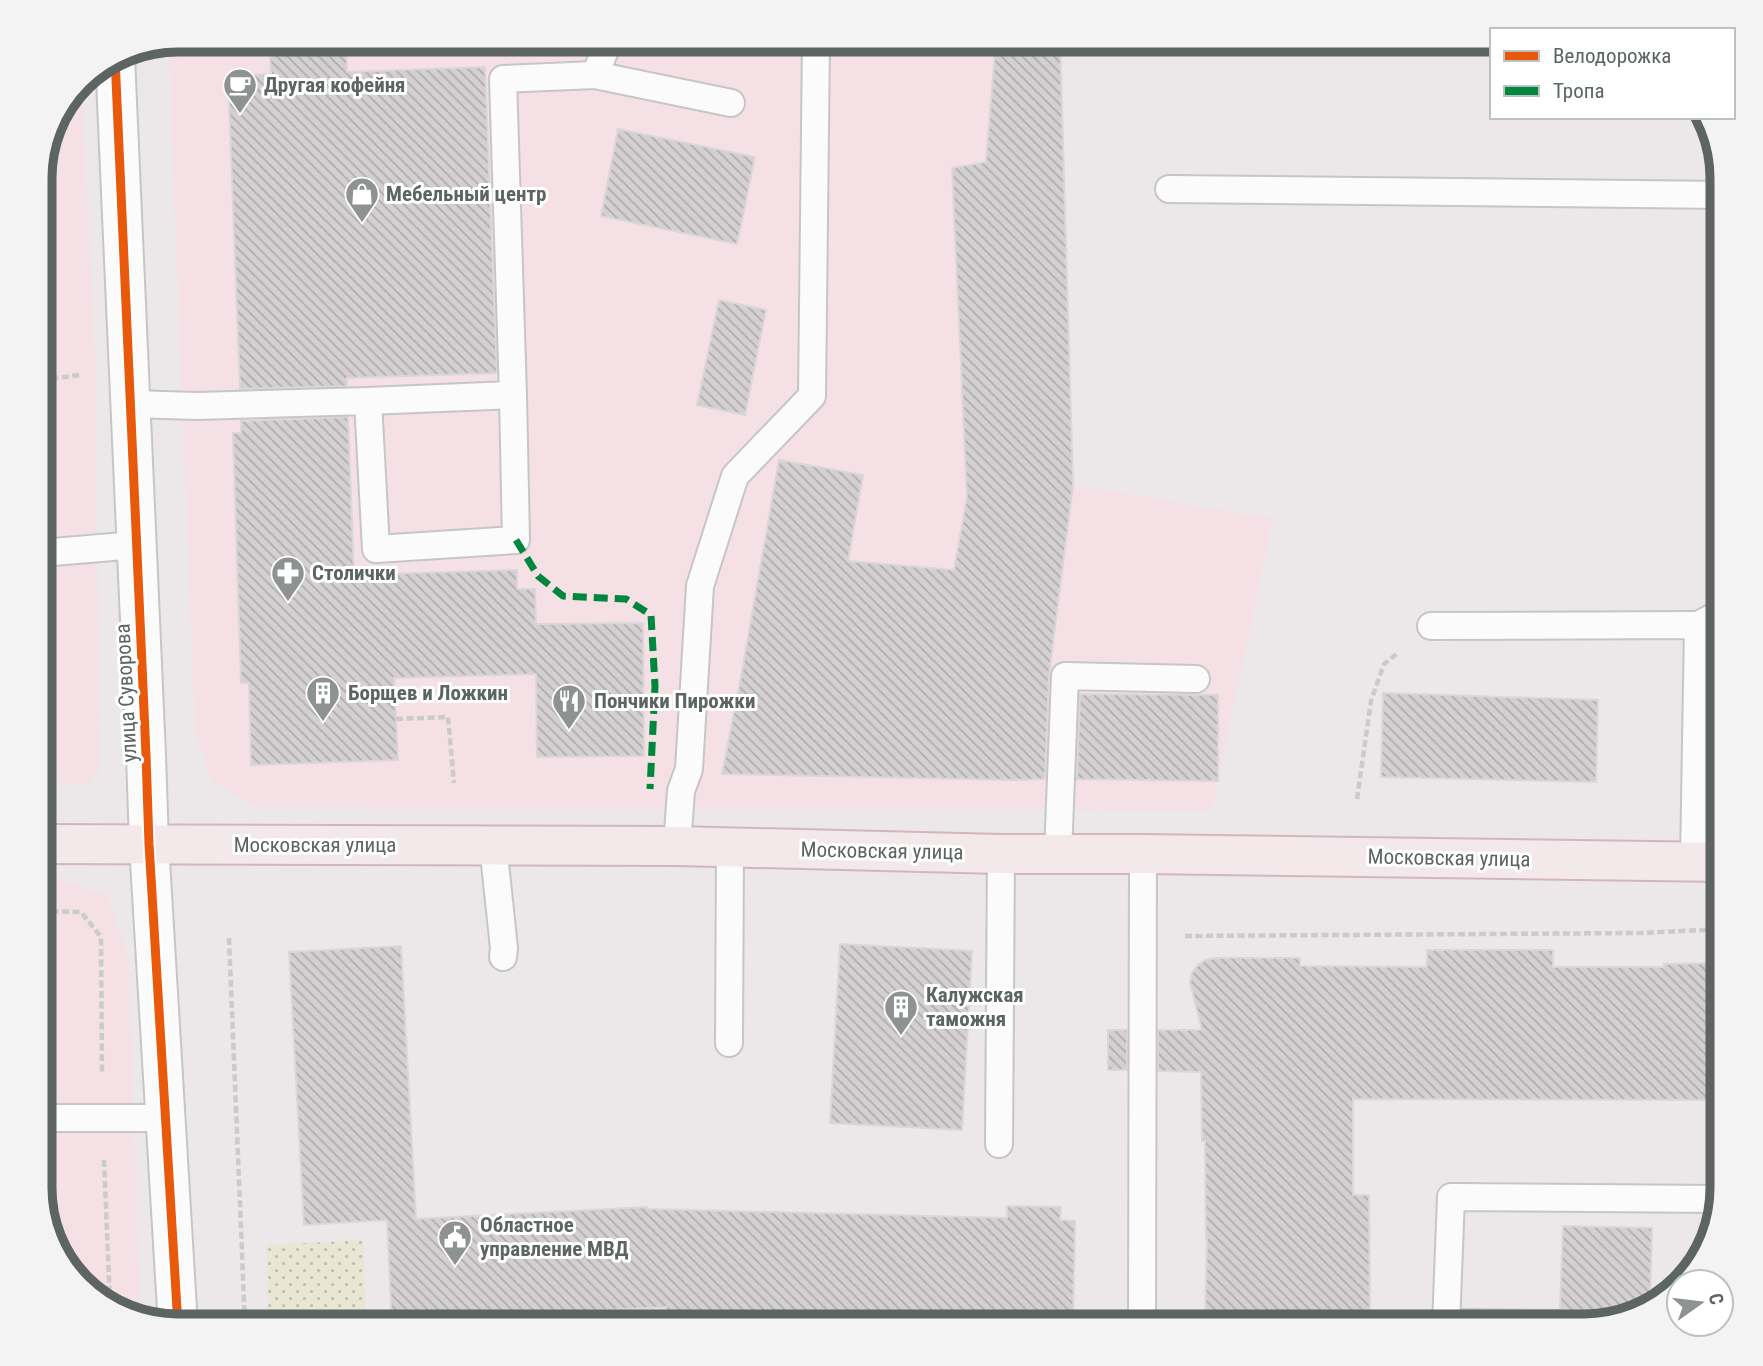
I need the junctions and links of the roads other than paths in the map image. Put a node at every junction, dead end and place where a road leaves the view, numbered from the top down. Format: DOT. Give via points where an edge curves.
graph roads {
  1 [pos="604,53"];
  2 [pos="816,53"];
  3 [pos="116,69"];
  4 [pos="595,75"];
  5 [pos="731,103"];
  6 [pos="1169,189"];
  7 [pos="1710,195"];
  8 [pos="513,395"];
  9 [pos="368,401"];
  10 [pos="130,404"];
  11 [pos="136,545"];
  12 [pos="53,552"];
  13 [pos="1710,619"];
  14 [pos="1698,625"];
  15 [pos="1431,626"];
  16 [pos="1196,679"];
  17 [pos="53,844"];
  18 [pos="149,844"];
  19 [pos="493,845"];
  20 [pos="677,846"];
  21 [pos="730,847"];
  22 [pos="1001,853"];
  23 [pos="1143,854"];
  24 [pos="1058,855"];
  25 [pos="1708,862"];
  26 [pos="503,957"];
  27 [pos="729,1043"];
  28 [pos="53,1118"];
  29 [pos="165,1118"];
  30 [pos="999,1144"];
  31 [pos="1709,1199"];
  32 [pos="177,1314"];
  33 [pos="1142,1314"];
  34 [pos="1446,1314"];
  1 -- 4 [label="lane"];
  2 -- 20 [label="lane" via="811,396 735,476 700,586 689,769 681,791"];
  3 -- 10 [label="street, улица Суворова"];
  4 -- 5 [label="lane"];
  4 -- 8 [label="lane" via="503,79"];
  6 -- 7 [label="lane"];
  8 -- 9 [label="lane"];
  8 -- 9 [label="lane" via="516,540 376,549"];
  9 -- 10 [label="lane"];
  10 -- 11 [label="street, улица Суворова"];
  11 -- 12 [label="lane"];
  11 -- 18 [label="street, улица Суворова"];
  13 -- 14 [label="lane"];
  14 -- 15 [label="lane"];
  14 -- 25 [label="lane"];
  16 -- 24 [label="lane" via="1065,676"];
  17 -- 18 [label="main road, Московская улица"];
  18 -- 19 [label="main road, Московская улица"];
  18 -- 29 [label="street, улица Суворова"];
  19 -- 20 [label="main road, Московская улица"];
  19 -- 26 [label="lane"];
  20 -- 21 [label="main road, Московская улица"];
  21 -- 22 [label="main road, Московская улица"];
  21 -- 27 [label="lane"];
  22 -- 24 [label="main road, Московская улица"];
  22 -- 30 [label="lane"];
  23 -- 24 [label="main road, Московская улица"];
  23 -- 25 [label="main road, Московская улица"];
  23 -- 33 [label="lane"];
  28 -- 29 [label="lane"];
  29 -- 32 [label="street, улица Суворова"];
  31 -- 34 [label="lane" via="1451,1197"];
}
